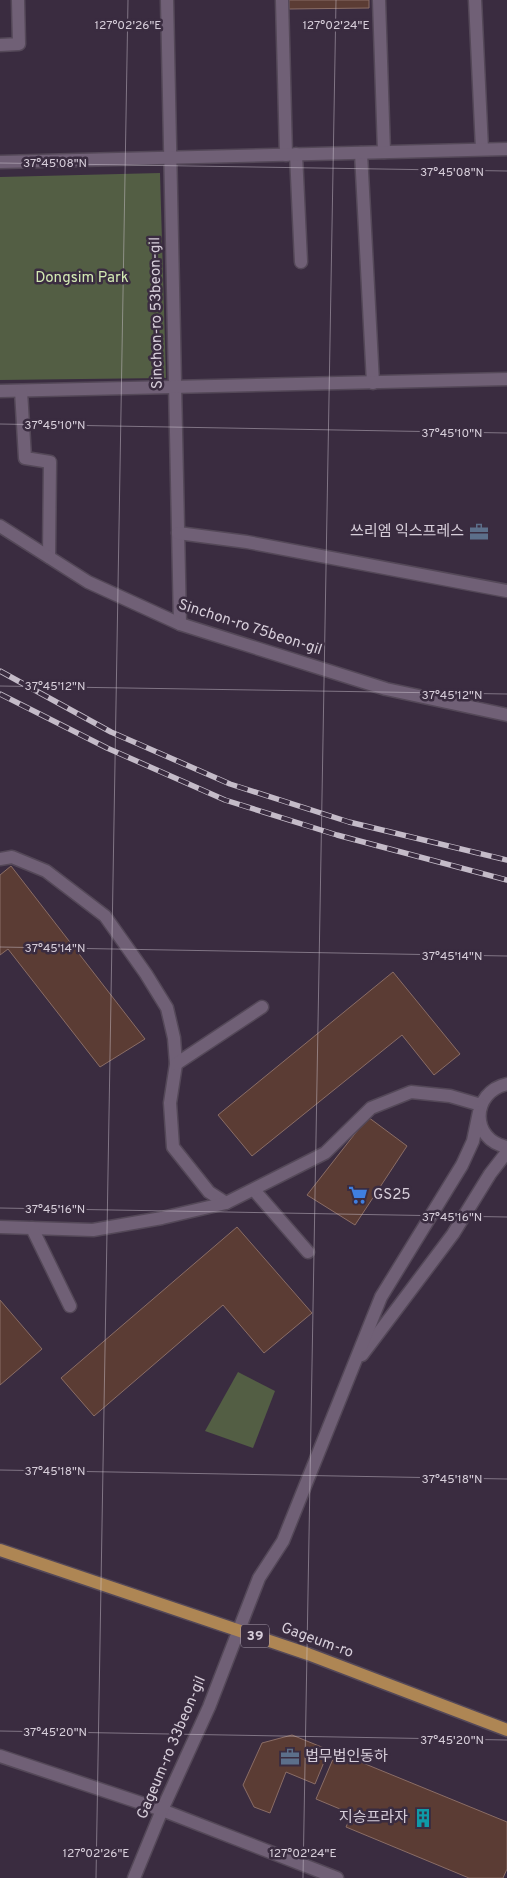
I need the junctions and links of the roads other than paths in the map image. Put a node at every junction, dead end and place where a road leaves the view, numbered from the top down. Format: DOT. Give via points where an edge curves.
graph roads {
  1 [pos="18,0"];
  2 [pos="167,0"];
  3 [pos="282,0"];
  4 [pos="379,0"];
  5 [pos="475,0"];
  6 [pos="0,45"];
  7 [pos="482,149"];
  8 [pos="507,149"];
  9 [pos="384,152"];
  10 [pos="361,153"];
  11 [pos="291,155"];
  12 [pos="171,158"];
  13 [pos="0,162"];
  14 [pos="301,262"];
  15 [pos="507,379"];
  16 [pos="373,383"];
  17 [pos="175,387"];
  18 [pos="0,391"];
  19 [pos="21,391"];
  20 [pos="0,526"];
  21 [pos="178,533"];
  22 [pos="49,557"];
  23 [pos="507,591"];
  24 [pos="180,624"];
  25 [pos="507,715"];
  26 [pos="0,859"];
  27 [pos="262,1007"];
  28 [pos="176,1064"];
  29 [pos="507,1084"];
  30 [pos="480,1108"];
  31 [pos="507,1147"];
  32 [pos="507,1152"];
  33 [pos="254,1190"];
  34 [pos="226,1203"];
  35 [pos="0,1227"];
  36 [pos="32,1228"];
  37 [pos="308,1252"];
  38 [pos="70,1306"];
  39 [pos="352,1369"];
  40 [pos="0,1550"];
  41 [pos="238,1630"];
  42 [pos="507,1730"];
  43 [pos="0,1756"];
  44 [pos="162,1810"];
  45 [pos="134,1878"];
  46 [pos="337,1878"];
  1 -- 6 [label="street" via="19,44"];
  2 -- 12 [label="street, Sinchon-ro 53beon-gil"];
  3 -- 11 [label="street"];
  4 -- 9 [label="street"];
  5 -- 7 [label="street"];
  7 -- 8 [label="street"];
  7 -- 9 [label="street"];
  9 -- 10 [label="street"];
  10 -- 11 [label="street"];
  10 -- 16 [label="street"];
  11 -- 12 [label="street"];
  11 -- 14 [label="street"];
  12 -- 13 [label="street"];
  12 -- 17 [label="street, Sinchon-ro 53beon-gil"];
  15 -- 16 [label="street"];
  16 -- 17 [label="street"];
  17 -- 19 [label="street"];
  17 -- 21 [label="street, Sinchon-ro 53beon-gil"];
  18 -- 19 [label="street"];
  19 -- 22 [label="street" via="25,458 50,462"];
  20 -- 22 [label="street, Sinchon-ro 75beon-gil"];
  21 -- 23 [label="street" via="247,542"];
  21 -- 24 [label="street, Sinchon-ro 53beon-gil"];
  22 -- 24 [label="street, Sinchon-ro 75beon-gil" via="88,582"];
  24 -- 25 [label="street, Sinchon-ro 75beon-gil" via="386,689"];
  26 -- 28 [label="street" via="12,857 46,871 106,916 167,1008"];
  27 -- 28 [label="street"];
  28 -- 34 [label="street" via="170,1103 173,1147 209,1192"];
  29 -- 30 [label="street" via="487,1095"];
  30 -- 31 [label="street" via="484,1132 500,1146"];
  30 -- 33 [label="street" via="450,1096 411,1092 371,1108 325,1153"];
  30 -- 39 [label="street" via="473,1141 462,1164 381,1297"];
  32 -- 39 [label="street" via="453,1234"];
  33 -- 34 [label="street"];
  33 -- 37 [label="street"];
  34 -- 36 [label="street" via="93,1230"];
  35 -- 36 [label="street"];
  36 -- 38 [label="street"];
  39 -- 41 [label="street, Gageum-ro 33beon-gil" via="282,1541 259,1578"];
  40 -- 41 [label="main road, Gageum-ro / 39"];
  41 -- 42 [label="main road, Gageum-ro / 39"];
  41 -- 44 [label="street, Gageum-ro 33beon-gil" via="209,1707"];
  43 -- 44 [label="street"];
  44 -- 45 [label="street, Gageum-ro 33beon-gil"];
  44 -- 46 [label="street"];
}
